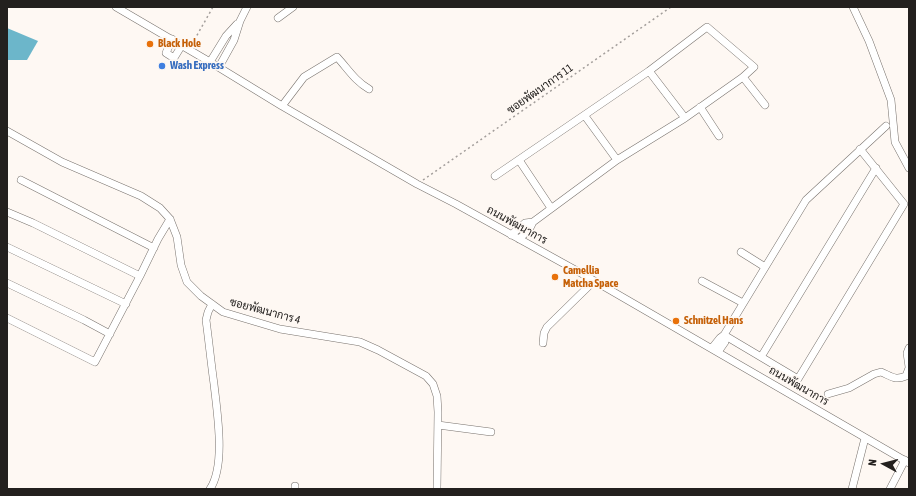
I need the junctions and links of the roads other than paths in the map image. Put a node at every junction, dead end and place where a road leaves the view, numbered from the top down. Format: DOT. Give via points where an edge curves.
graph roads {
  1 [pos="247,7"];
  2 [pos="293,7"];
  3 [pos="853,7"];
  4 [pos="119,8"];
  5 [pos="278,18"];
  6 [pos="240,21"];
  7 [pos="172,39"];
  8 [pos="182,45"];
  9 [pos="210,62"];
  10 [pos="219,67"];
  11 [pos="650,71"];
  12 [pos="743,77"];
  13 [pos="369,89"];
  14 [pos="765,105"];
  15 [pos="282,106"];
  16 [pos="700,107"];
  17 [pos="585,116"];
  18 [pos="685,118"];
  19 [pos="886,126"];
  20 [pos="7,131"];
  21 [pos="719,136"];
  22 [pos="860,149"];
  23 [pos="520,160"];
  24 [pos="617,160"];
  25 [pos="876,168"];
  26 [pos="909,168"];
  27 [pos="495,176"];
  28 [pos="20,180"];
  29 [pos="551,208"];
  30 [pos="7,212"];
  31 [pos="170,219"];
  32 [pos="533,222"];
  33 [pos="511,235"];
  34 [pos="519,239"];
  35 [pos="7,247"];
  36 [pos="154,248"];
  37 [pos="741,252"];
  38 [pos="765,267"];
  39 [pos="140,276"];
  40 [pos="594,281"];
  41 [pos="702,281"];
  42 [pos="7,283"];
  43 [pos="126,304"];
  44 [pos="212,304"];
  45 [pos="743,304"];
  46 [pos="7,318"];
  47 [pos="110,334"];
  48 [pos="724,335"];
  49 [pos="543,343"];
  50 [pos="909,348"];
  51 [pos="715,350"];
  52 [pos="761,357"];
  53 [pos="909,367"];
  54 [pos="828,394"];
  55 [pos="438,425"];
  56 [pos="491,432"];
  57 [pos="865,438"];
  58 [pos="907,462"];
  59 [pos="210,489"];
  60 [pos="437,489"];
  61 [pos="852,489"];
  62 [pos="890,489"];
  1 -- 6 [label="street"];
  2 -- 5 [label="street"];
  3 -- 26 [label="street" via="891,100 896,142"];
  4 -- 7 [label="street, ถนนพัฒนาการ"];
  6 -- 9 [label="street" via="226,36"];
  6 -- 10 [label="street" via="234,40"];
  7 -- 8 [label="street, ถนนพัฒนาการ"];
  7 -- 8 [label="street" via="166,53 174,58"];
  8 -- 9 [label="street, ถนนพัฒนาการ"];
  9 -- 10 [label="street, ถนนพัฒนาการ"];
  10 -- 15 [label="street, ถนนพัฒนาการ"];
  11 -- 12 [label="street" via="707,27 754,66"];
  11 -- 17 [label="street"];
  11 -- 18 [label="street"];
  12 -- 14 [label="street"];
  12 -- 16 [label="street"];
  13 -- 15 [label="street" via="359,83 337,57 304,77"];
  15 -- 33 [label="street, ถนนพัฒนาการ"];
  16 -- 18 [label="street"];
  16 -- 21 [label="street"];
  17 -- 23 [label="street"];
  17 -- 24 [label="street"];
  18 -- 24 [label="street"];
  19 -- 22 [label="street"];
  20 -- 31 [label="street, ซอยพัฒนาการ 4" via="62,162 141,196 160,208"];
  22 -- 25 [label="street"];
  22 -- 38 [label="street" via="806,200"];
  23 -- 27 [label="street"];
  23 -- 29 [label="street"];
  24 -- 29 [label="street"];
  25 -- 52 [label="street"];
  25 -- 52 [label="street" via="904,204 798,379"];
  28 -- 36 [label="street"];
  29 -- 32 [label="street"];
  30 -- 39 [label="street"];
  31 -- 36 [label="street"];
  31 -- 44 [label="street, ซอยพัฒนาการ 4" via="177,237 181,265 188,282"];
  32 -- 33 [label="street" via="525,223"];
  32 -- 34 [label="street"];
  33 -- 34 [label="street, ถนนพัฒนาการ"];
  34 -- 40 [label="street, ถนนพัฒนาการ"];
  35 -- 43 [label="street"];
  36 -- 39 [label="street"];
  37 -- 38 [label="street"];
  38 -- 45 [label="street"];
  39 -- 43 [label="street"];
  40 -- 49 [label="street" via="547,328"];
  40 -- 51 [label="street, ถนนพัฒนาการ"];
  41 -- 45 [label="street"];
  42 -- 47 [label="street"];
  43 -- 47 [label="street"];
  44 -- 55 [label="street, ซอยพัฒนาการ 4" via="223,312 280,329 360,342 378,350 426,376 433,384 437,396"];
  44 -- 59 [label="street" via="206,320 219,416 219,456 215,479"];
  45 -- 48 [label="street"];
  46 -- 47 [label="street" via="95,362"];
  48 -- 51 [label="street"];
  48 -- 52 [label="street"];
  50 -- 53 [label="street"];
  51 -- 57 [label="street, ถนนพัฒนาการ"];
  53 -- 54 [label="street" via="906,376 899,379 881,372 849,388"];
  55 -- 56 [label="street"];
  55 -- 60 [label="street, ซอยพัฒนาการ 4"];
  57 -- 58 [label="street, ถนนพัฒนาการ"];
  57 -- 61 [label="street"];
  58 -- 62 [label="street"];
}
